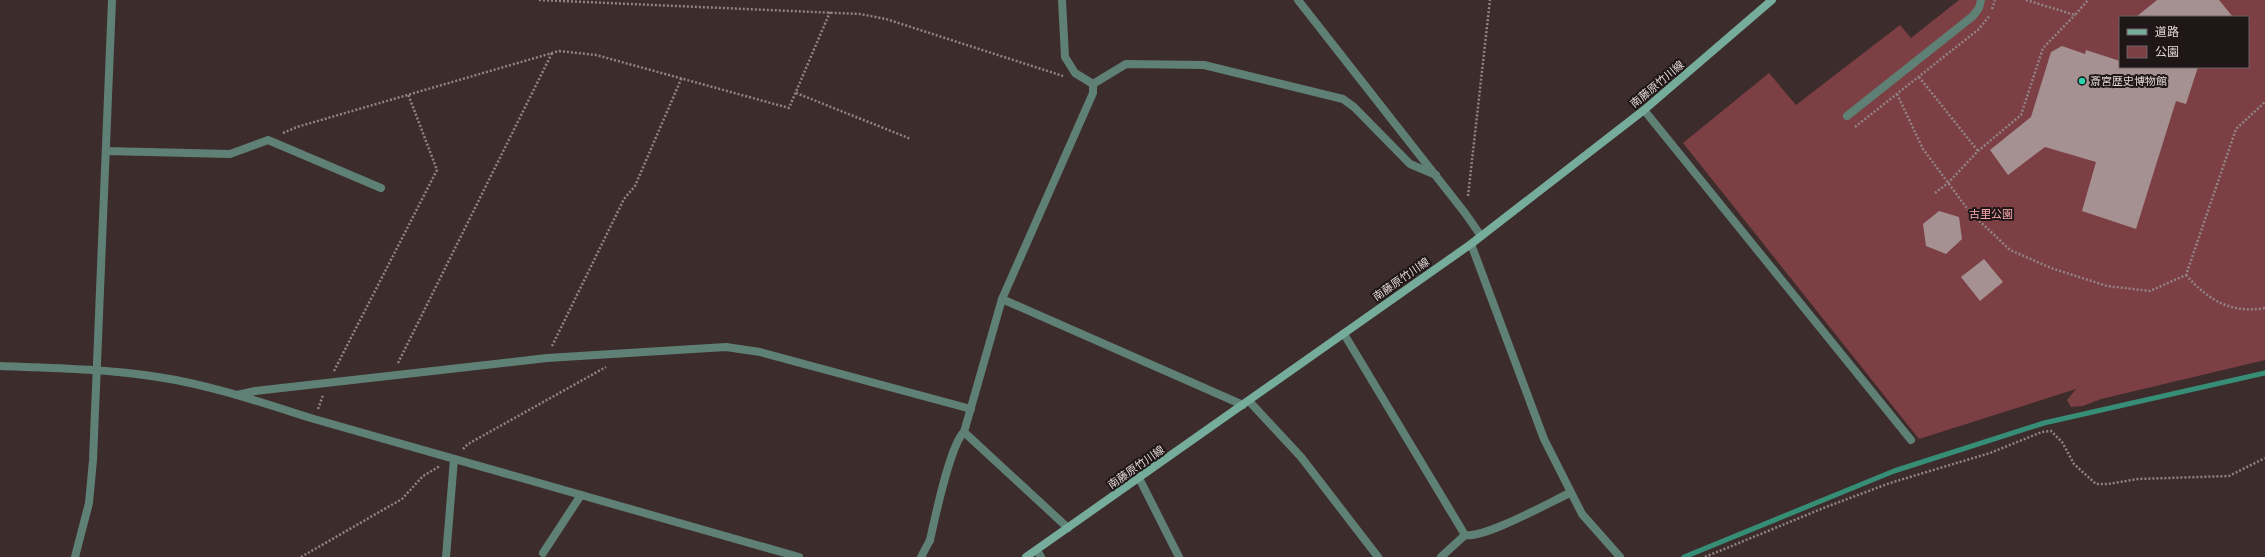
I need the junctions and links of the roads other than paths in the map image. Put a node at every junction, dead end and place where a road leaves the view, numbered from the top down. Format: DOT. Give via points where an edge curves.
graph roads {
  1 [pos="112,0"];
  2 [pos="1062,0"];
  3 [pos="1298,0"];
  4 [pos="1772,0"];
  5 [pos="1981,0"];
  6 [pos="1093,84"];
  7 [pos="1644,110"];
  8 [pos="1847,116"];
  9 [pos="106,151"];
  10 [pos="1436,175"];
  11 [pos="382,188"];
  12 [pos="1481,236"];
  13 [pos="1471,244"];
  14 [pos="1002,299"];
  15 [pos="1344,334"];
  16 [pos="0,366"];
  17 [pos="95,370"];
  18 [pos="238,395"];
  19 [pos="1246,403"];
  20 [pos="971,409"];
  21 [pos="964,432"];
  22 [pos="1911,440"];
  23 [pos="454,459"];
  24 [pos="1139,478"];
  25 [pos="1570,493"];
  26 [pos="581,495"];
  27 [pos="1068,528"];
  28 [pos="1465,535"];
  29 [pos="1039,553"];
  30 [pos="777,554"];
  31 [pos="541,555"];
  32 [pos="75,557"];
  33 [pos="446,557"];
  34 [pos="799,557"];
  35 [pos="921,557"];
  36 [pos="1026,557"];
  37 [pos="1179,557"];
  38 [pos="1378,557"];
  39 [pos="1441,557"];
  40 [pos="1620,557"];
  1 -- 9 [label="street"];
  2 -- 6 [label="street" via="1065,57 1075,73"];
  3 -- 10 [label="street"];
  4 -- 7 [label="main road, 南藤原竹川線"];
  5 -- 8 [label="street" via="1973,16"];
  6 -- 10 [label="street" via="1126,64 1204,64 1343,99 1354,106 1410,164"];
  6 -- 14 [label="street" via="1093,93 1085,113"];
  7 -- 12 [label="main road, 南藤原竹川線"];
  7 -- 22 [label="street"];
  9 -- 11 [label="street" via="230,154 268,140"];
  9 -- 17 [label="street"];
  10 -- 12 [label="street"];
  12 -- 13 [label="main road, 南藤原竹川線"];
  13 -- 15 [label="main road, 南藤原竹川線"];
  13 -- 25 [label="street" via="1544,438"];
  14 -- 19 [label="street"];
  14 -- 20 [label="street"];
  15 -- 19 [label="main road, 南藤原竹川線"];
  15 -- 28 [label="street"];
  16 -- 17 [label="street"];
  17 -- 18 [label="street" via="159,377"];
  17 -- 32 [label="street" via="93,460 89,503"];
  18 -- 20 [label="street" via="328,382 547,358 726,347 760,352"];
  18 -- 23 [label="street"];
  19 -- 24 [label="main road, 南藤原竹川線"];
  19 -- 38 [label="street" via="1301,457"];
  20 -- 21 [label="street"];
  21 -- 27 [label="street"];
  21 -- 35 [label="street" via="959,437 930,540"];
  23 -- 26 [label="street"];
  23 -- 33 [label="street"];
  24 -- 27 [label="main road, 南藤原竹川線"];
  24 -- 37 [label="street"];
  25 -- 28 [label="street" via="1486,532"];
  25 -- 40 [label="street" via="1582,514"];
  26 -- 30 [label="street"];
  26 -- 31 [label="street"];
  27 -- 29 [label="main road, 南藤原竹川線"];
  28 -- 39 [label="street"];
  29 -- 36 [label="main road, 南藤原竹川線"];
  30 -- 34 [label="street"];
}
